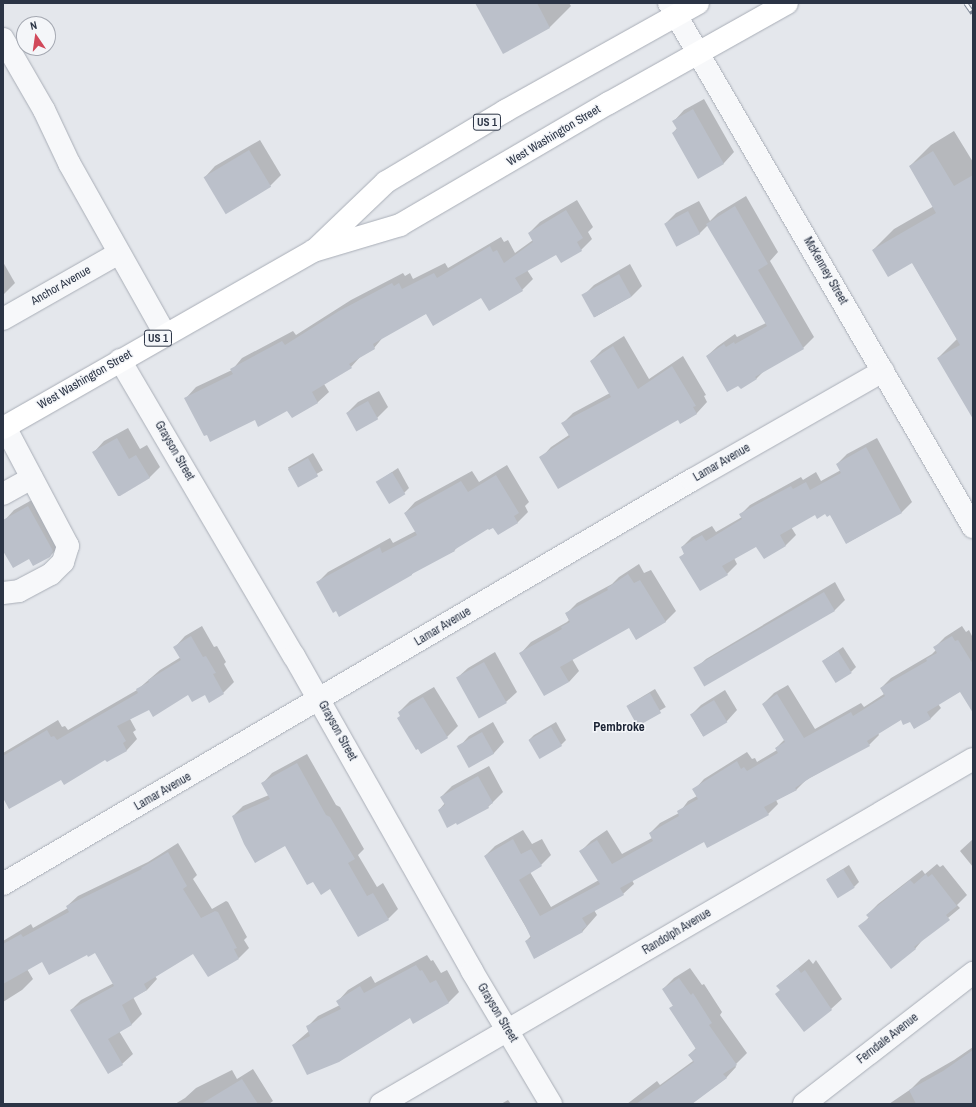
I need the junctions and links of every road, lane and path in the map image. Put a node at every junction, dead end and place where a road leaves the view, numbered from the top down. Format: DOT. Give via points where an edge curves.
graph roads {
  1 [pos="698,3"];
  2 [pos="787,3"];
  3 [pos="672,9"];
  4 [pos="3,39"];
  5 [pos="698,53"];
  6 [pos="313,251"];
  7 [pos="120,253"];
  8 [pos="3,319"];
  9 [pos="165,334"];
  10 [pos="120,360"];
  11 [pos="883,371"];
  12 [pos="4,427"];
  13 [pos="32,478"];
  14 [pos="3,494"];
  15 [pos="973,527"];
  16 [pos="3,593"];
  17 [pos="319,700"];
  18 [pos="973,759"];
  19 [pos="3,884"];
  20 [pos="973,974"];
  21 [pos="507,1030"];
  22 [pos="381,1104"];
  23 [pos="551,1104"];
  24 [pos="804,1104"];
  1 -- 3 [label="main road, West Washington Street / US 1"];
  2 -- 5 [label="main road, West Washington Street / US 1"];
  3 -- 5 [label="street, McKenney Street"];
  3 -- 6 [label="main road, West Washington Street / US 1" via="386,182"];
  4 -- 7 [label="street"];
  5 -- 6 [label="main road, West Washington Street / US 1" via="400,225"];
  5 -- 11 [label="street, McKenney Street"];
  6 -- 9 [label="main road, West Washington Street / US 1"];
  7 -- 8 [label="street, Anchor Avenue"];
  7 -- 9 [label="street"];
  9 -- 10 [label="main road, West Washington Street / US 1"];
  10 -- 12 [label="main road, West Washington Street / US 1"];
  10 -- 17 [label="street, Grayson Street"];
  11 -- 15 [label="street, McKenney Street"];
  11 -- 17 [label="street, Lamar Avenue" via="692,480"];
  12 -- 13 [label="street"];
  13 -- 14 [label="street"];
  13 -- 16 [label="street" via="68,546 63,562 51,574 19,591"];
  17 -- 19 [label="street, Lamar Avenue"];
  17 -- 21 [label="street, Grayson Street"];
  18 -- 21 [label="street, Randolph Avenue"];
  20 -- 24 [label="street, Ferndale Avenue"];
  21 -- 22 [label="street, Randolph Avenue"];
  21 -- 23 [label="street, Grayson Street"];
}
